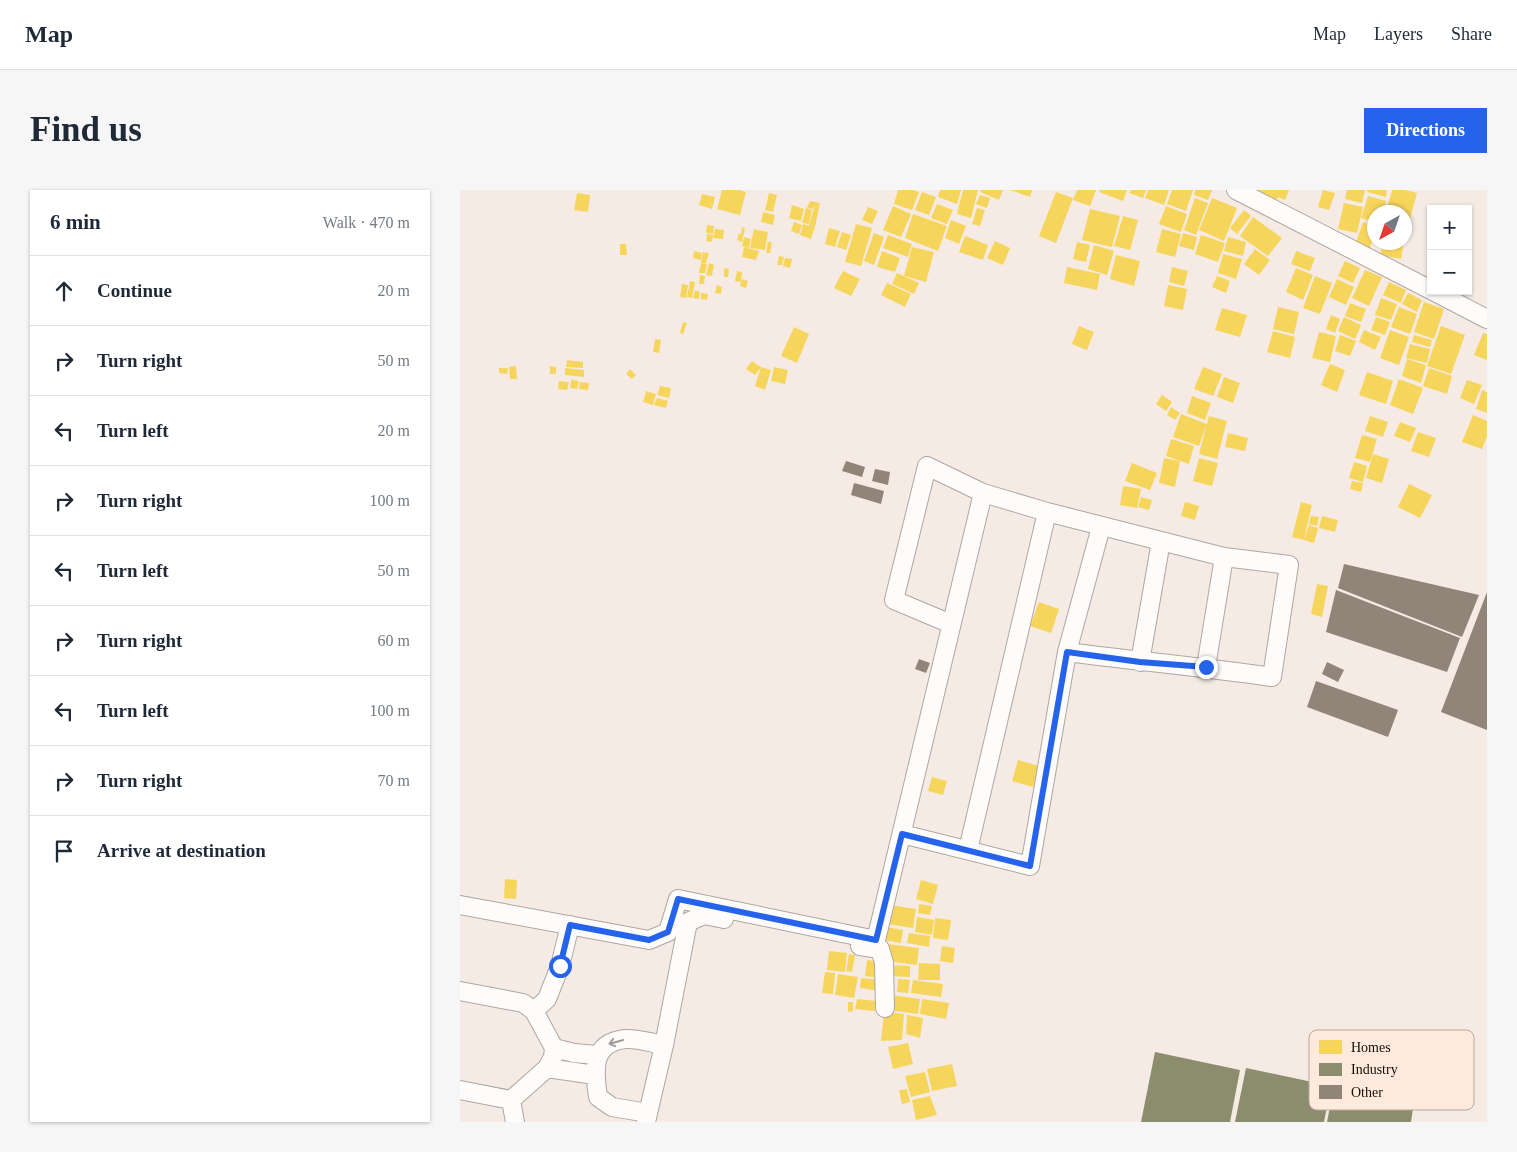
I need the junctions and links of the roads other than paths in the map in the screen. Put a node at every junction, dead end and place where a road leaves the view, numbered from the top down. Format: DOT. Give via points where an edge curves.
graph roads {
  1 [pos="1236,190"];
  2 [pos="1427,288"];
  3 [pos="1440,295"];
  4 [pos="1487,319"];
  5 [pos="983,494"];
  6 [pos="1047,512"];
  7 [pos="1101,527"];
  8 [pos="1161,540"];
  9 [pos="1224,556"];
  10 [pos="951,624"];
  11 [pos="1067,652"];
  12 [pos="1140,662"];
  13 [pos="1206,667"];
  14 [pos="902,834"];
  15 [pos="968,850"];
  16 [pos="460,904"];
  17 [pos="570,925"];
  18 [pos="460,991"];
  19 [pos="886,1008"];
  20 [pos="534,1011"];
  21 [pos="664,1045"];
  22 [pos="554,1048"];
  23 [pos="597,1055"];
  24 [pos="547,1068"];
  25 [pos="595,1075"];
  26 [pos="460,1090"];
  27 [pos="511,1100"];
  28 [pos="647,1117"];
  29 [pos="515,1122"];
  1 -- 2 [label="street"];
  3 -- 4 [label="street"];
  5 -- 6 [label="street"];
  5 -- 10 [label="street"];
  5 -- 10 [label="street" via="927,466 894,600"];
  6 -- 7 [label="street"];
  6 -- 15 [label="street"];
  7 -- 8 [label="street"];
  7 -- 11 [label="street"];
  8 -- 9 [label="street"];
  8 -- 12 [label="street"];
  9 -- 13 [label="street"];
  9 -- 13 [label="street" via="1289,565 1272,677"];
  10 -- 14 [label="street"];
  11 -- 12 [label="street"];
  11 -- 15 [label="street" via="1030,866"];
  12 -- 13 [label="street"];
  14 -- 15 [label="street"];
  14 -- 17 [label="street" via="876,940 678,899 668,932 649,940"];
  16 -- 17 [label="street"];
  17 -- 20 [label="street" via="560,966 547,999"];
  18 -- 20 [label="street" via="523,1003"];
  19 -- 21 [label="street" via="884,963 880,949 704,915 688,922"];
  20 -- 22 [label="street"];
  21 -- 23 [label="street, one-way" via="626,1039 609,1043"];
  21 -- 28 [label="street"];
  22 -- 23 [label="street" via="574,1054"];
  22 -- 24 [label="street"];
  23 -- 25 [label="street"];
  24 -- 25 [label="street"];
  24 -- 27 [label="street"];
  25 -- 28 [label="street" via="598,1097 612,1107"];
  26 -- 27 [label="street"];
  27 -- 29 [label="street"];
}
